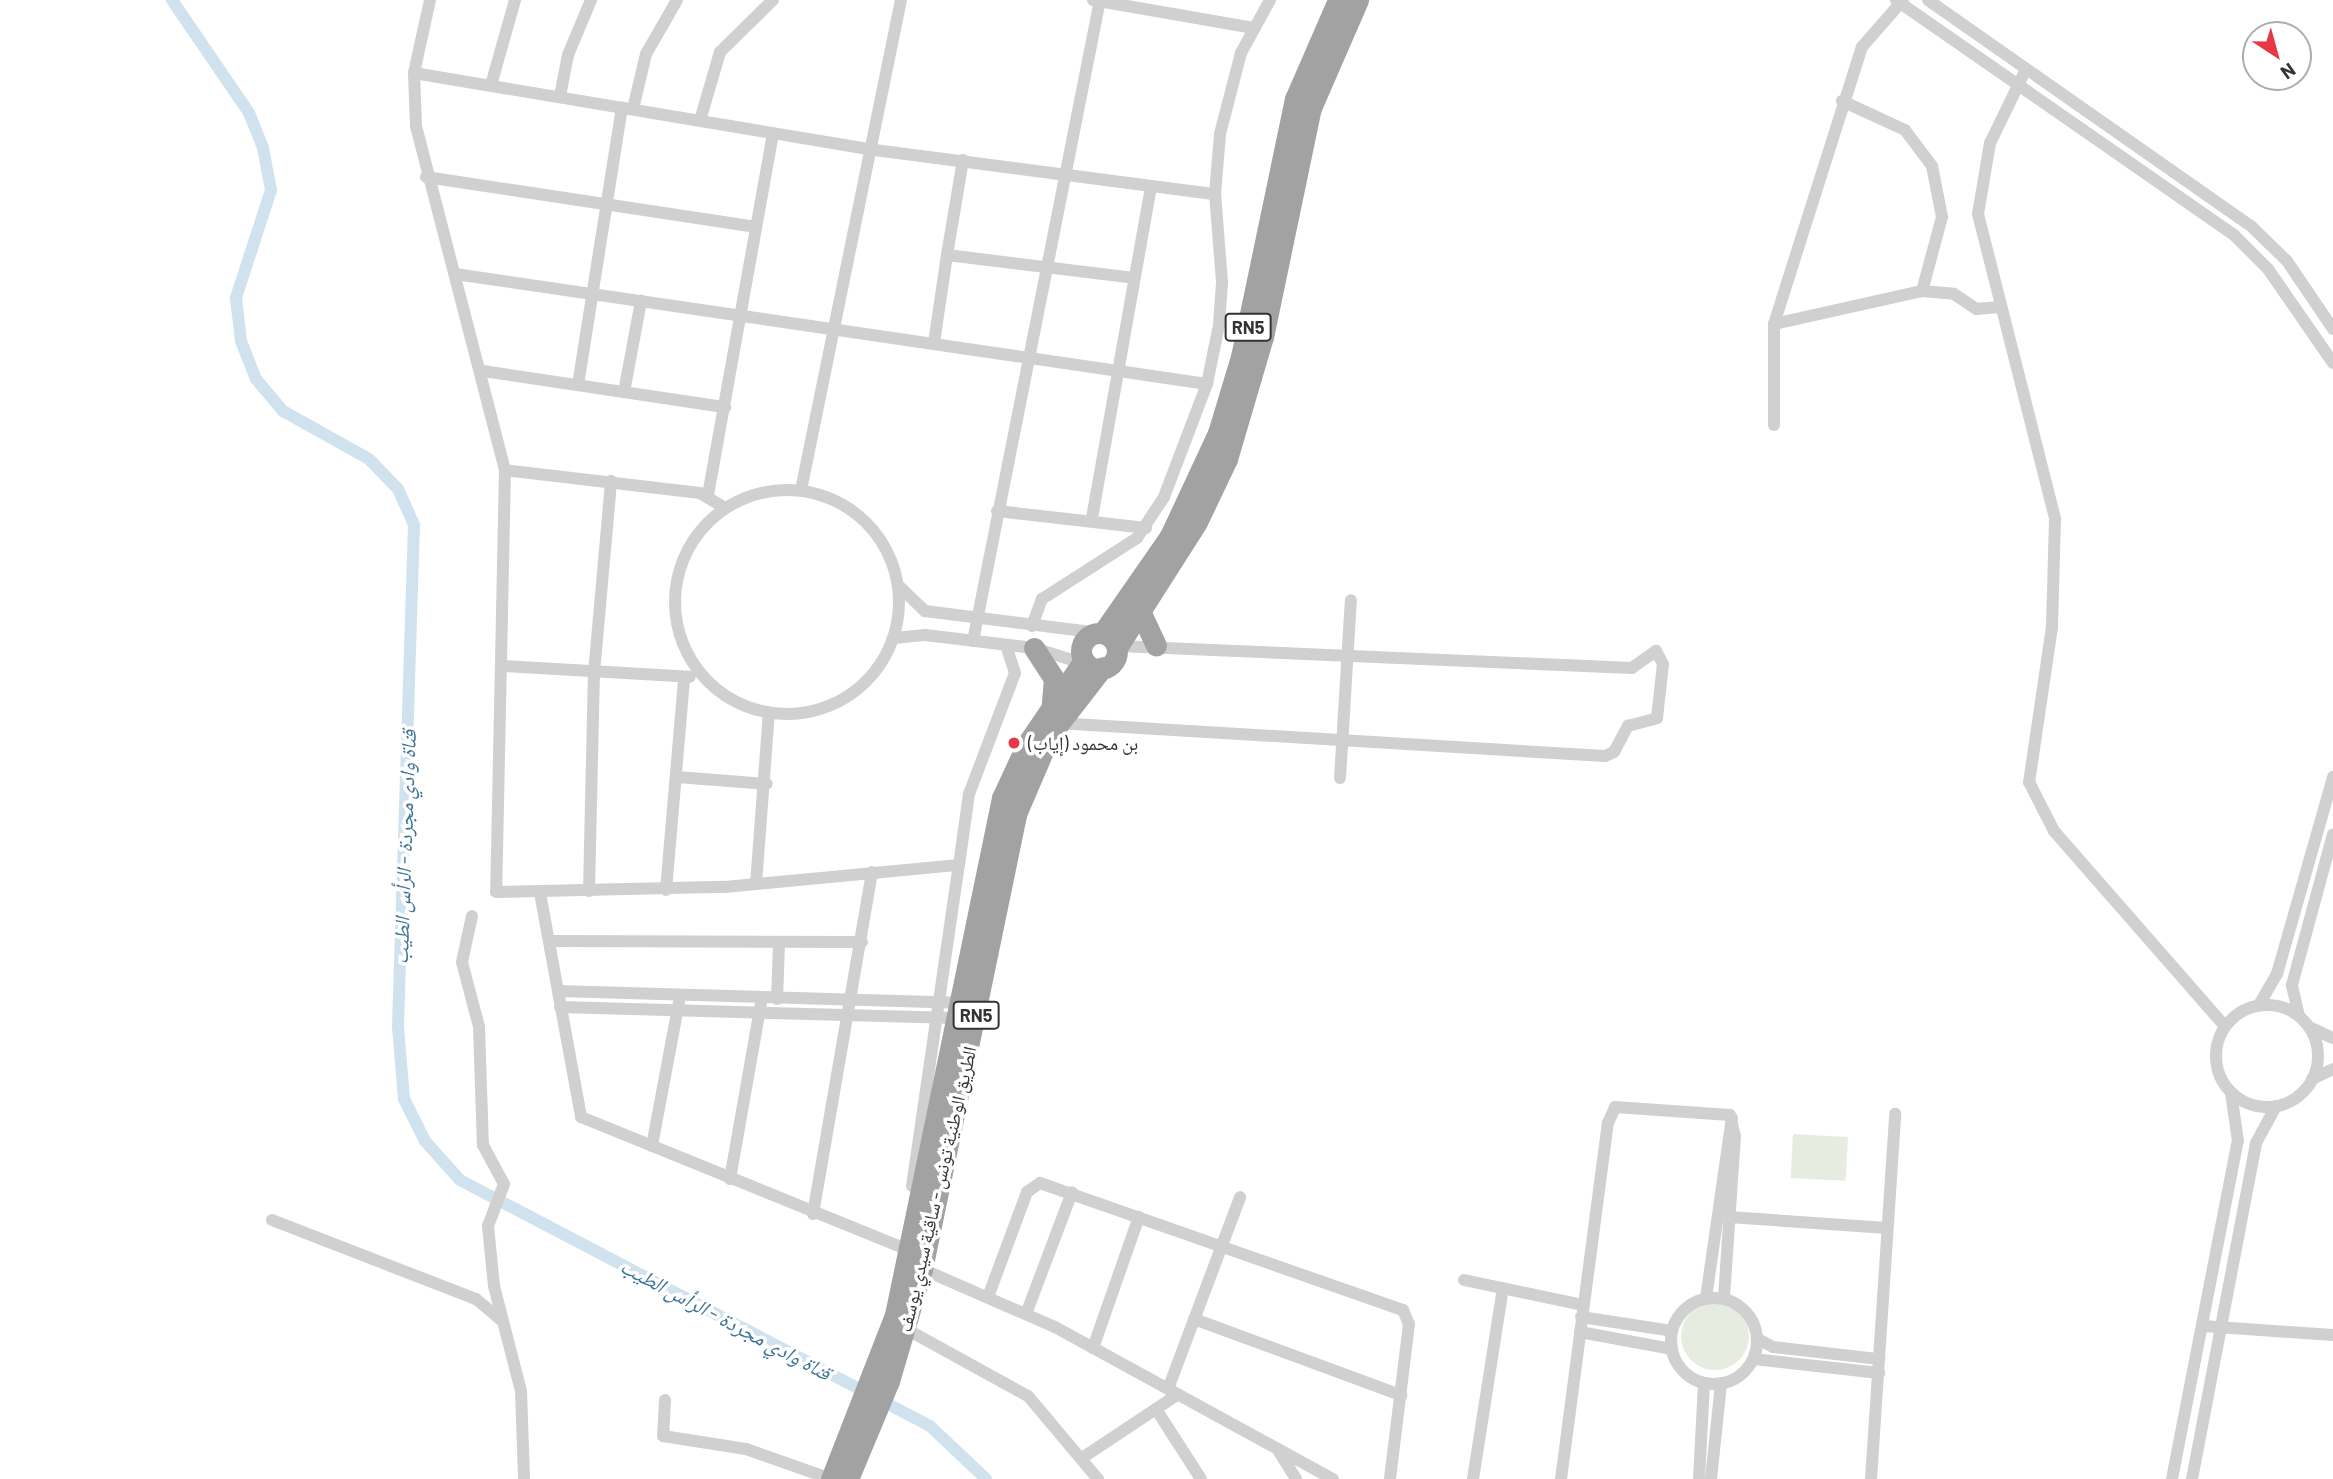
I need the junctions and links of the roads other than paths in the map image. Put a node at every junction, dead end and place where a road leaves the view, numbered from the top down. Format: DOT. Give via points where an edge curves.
graph roads {
  1 [pos="430,0"];
  2 [pos="516,0"];
  3 [pos="591,0"];
  4 [pos="677,0"];
  5 [pos="773,0"];
  6 [pos="901,0"];
  7 [pos="1098,0"];
  8 [pos="1270,0"];
  9 [pos="1338,0"];
  10 [pos="1358,0"];
  11 [pos="1928,0"];
  12 [pos="1900,1"];
  13 [pos="1168,5"];
  14 [pos="1254,28"];
  15 [pos="2026,69"];
  16 [pos="414,73"];
  17 [pos="491,85"];
  18 [pos="2017,85"];
  19 [pos="560,96"];
  20 [pos="1842,100"];
  21 [pos="628,108"];
  22 [pos="701,117"];
  23 [pos="772,134"];
  24 [pos="867,149"];
  25 [pos="963,160"];
  26 [pos="1065,172"];
  27 [pos="426,177"];
  28 [pos="1151,186"];
  29 [pos="1214,194"];
  30 [pos="608,202"];
  31 [pos="756,227"];
  32 [pos="947,255"];
  33 [pos="1045,267"];
  34 [pos="455,274"];
  35 [pos="1134,278"];
  36 [pos="1922,291"];
  37 [pos="592,292"];
  38 [pos="641,300"];
  39 [pos="2000,307"];
  40 [pos="736,314"];
  41 [pos="1774,324"];
  42 [pos="831,327"];
  43 [pos="2333,329"];
  44 [pos="934,343"];
  45 [pos="1026,356"];
  46 [pos="2333,363"];
  47 [pos="483,371"];
  48 [pos="1115,371"];
  49 [pos="1207,384"];
  50 [pos="578,385"];
  51 [pos="624,392"];
  52 [pos="725,407"];
  53 [pos="1774,425"];
  54 [pos="505,470"];
  55 [pos="611,481"];
  56 [pos="802,490"];
  57 [pos="708,495"];
  58 [pos="725,508"];
  59 [pos="997,511"];
  60 [pos="1093,518"];
  61 [pos="1146,528"];
  62 [pos="900,587"];
  63 [pos="1351,600"];
  64 [pos="1140,611"];
  65 [pos="977,619"];
  66 [pos="1031,626"];
  67 [pos="1107,637"];
  68 [pos="895,638"];
  69 [pos="973,640"];
  70 [pos="1006,645"];
  71 [pos="1156,645"];
  72 [pos="1034,648"];
  73 [pos="1348,654"];
  74 [pos="1092,665"];
  75 [pos="502,666"];
  76 [pos="594,673"];
  77 [pos="699,675"];
  78 [pos="684,678"];
  79 [pos="769,712"];
  80 [pos="1054,713"];
  81 [pos="1343,742"];
  82 [pos="677,777"];
  83 [pos="1340,778"];
  84 [pos="2333,778"];
  85 [pos="767,784"];
  86 [pos="2333,834"];
  87 [pos="960,864"];
  88 [pos="872,872"];
  89 [pos="756,884"];
  90 [pos="666,890"];
  91 [pos="589,891"];
  92 [pos="540,893"];
  93 [pos="472,916"];
  94 [pos="549,941"];
  95 [pos="862,942"];
  96 [pos="779,945"];
  97 [pos="558,991"];
  98 [pos="777,999"];
  99 [pos="851,1001"];
  100 [pos="679,1002"];
  101 [pos="760,1005"];
  102 [pos="2259,1005"];
  103 [pos="560,1007"];
  104 [pos="948,1010"];
  105 [pos="849,1015"];
  106 [pos="2299,1016"];
  107 [pos="2225,1026"];
  108 [pos="2309,1027"];
  109 [pos="2333,1038"];
  110 [pos="2333,1069"];
  111 [pos="2312,1079"];
  112 [pos="2231,1093"];
  113 [pos="2276,1106"];
  114 [pos="1895,1114"];
  115 [pos="1732,1118"];
  116 [pos="652,1146"];
  117 [pos="730,1179"];
  118 [pos="1072,1192"];
  119 [pos="1240,1197"];
  120 [pos="813,1214"];
  121 [pos="1139,1217"];
  122 [pos="1729,1217"];
  123 [pos="272,1220"];
  124 [pos="1887,1228"];
  125 [pos="1219,1248"];
  126 [pos="912,1256"];
  127 [pos="1464,1280"];
  128 [pos="1503,1288"];
  129 [pos="988,1297"];
  130 [pos="1706,1298"];
  131 [pos="1724,1298"];
  132 [pos="1582,1311"];
  133 [pos="1026,1314"];
  134 [pos="1194,1319"];
  135 [pos="504,1322"];
  136 [pos="2203,1326"];
  137 [pos="906,1329"];
  138 [pos="2223,1330"];
  139 [pos="1672,1331"];
  140 [pos="1580,1332"];
  141 [pos="2333,1335"];
  142 [pos="1758,1339"];
  143 [pos="1093,1348"];
  144 [pos="1672,1349"];
  145 [pos="1754,1359"];
  146 [pos="1880,1359"];
  147 [pos="1879,1373"];
  148 [pos="882,1378"];
  149 [pos="1704,1383"];
  150 [pos="1721,1384"];
  151 [pos="1173,1392"];
  152 [pos="1401,1395"];
  153 [pos="665,1400"];
  154 [pos="1156,1409"];
  155 [pos="861,1428"];
  156 [pos="1275,1447"];
  157 [pos="1083,1458"];
  158 [pos="524,1479"];
  159 [pos="831,1479"];
  160 [pos="848,1479"];
  161 [pos="1098,1479"];
  162 [pos="1201,1479"];
  163 [pos="1296,1479"];
  164 [pos="1333,1479"];
  165 [pos="1390,1479"];
  166 [pos="1473,1479"];
  167 [pos="1562,1479"];
  168 [pos="1699,1479"];
  169 [pos="1711,1479"];
  170 [pos="1871,1479"];
  171 [pos="2172,1479"];
  172 [pos="2192,1479"];
  1 -- 16 [label="street"];
  2 -- 17 [label="street"];
  3 -- 19 [label="street" via="568,55"];
  4 -- 21 [label="street" via="646,54"];
  5 -- 22 [label="street" via="720,52"];
  6 -- 24 [label="street"];
  7 -- 13 [label="street"];
  7 -- 26 [label="street"];
  8 -- 14 [label="street"];
  9 -- 67 [label="highway, RN5" via="1296,99 1241,357 1218,433 1170,536"];
  10 -- 64 [label="highway, RN5" via="1311,108 1263,337 1227,459 1197,522"];
  11 -- 15 [label="street"];
  12 -- 18 [label="street"];
  12 -- 20 [label="street" via="1869,36"];
  13 -- 14 [label="street"];
  14 -- 29 [label="street" via="1229,94"];
  15 -- 18 [label="street"];
  15 -- 43 [label="street" via="2252,227 2287,261"];
  16 -- 17 [label="street"];
  16 -- 27 [label="street"];
  17 -- 19 [label="street"];
  18 -- 39 [label="street" via="1990,144 1978,201 1981,240"];
  18 -- 46 [label="street" via="2235,236 2291,299"];
  19 -- 21 [label="street"];
  20 -- 36 [label="street" via="1905,130 1932,166 1942,217"];
  20 -- 41 [label="street"];
  21 -- 22 [label="street"];
  21 -- 30 [label="street"];
  22 -- 23 [label="street"];
  23 -- 24 [label="street"];
  23 -- 31 [label="street"];
  24 -- 25 [label="street"];
  24 -- 42 [label="street"];
  25 -- 26 [label="street"];
  25 -- 32 [label="street"];
  26 -- 28 [label="street"];
  26 -- 33 [label="street"];
  27 -- 30 [label="street"];
  27 -- 34 [label="street"];
  28 -- 29 [label="street"];
  28 -- 35 [label="street"];
  29 -- 49 [label="street" via="1222,282"];
  30 -- 31 [label="street"];
  30 -- 37 [label="street"];
  31 -- 40 [label="street"];
  32 -- 33 [label="street"];
  32 -- 44 [label="street"];
  33 -- 35 [label="street"];
  33 -- 45 [label="street"];
  34 -- 37 [label="street"];
  34 -- 47 [label="street"];
  35 -- 48 [label="street"];
  36 -- 39 [label="street" via="1954,293 1976,309"];
  36 -- 41 [label="street"];
  37 -- 38 [label="street"];
  37 -- 50 [label="street"];
  38 -- 40 [label="street"];
  38 -- 51 [label="street"];
  39 -- 107 [label="street" via="2055,519 2052,627 2028,766 2034,798 2054,831"];
  40 -- 42 [label="street"];
  40 -- 52 [label="street"];
  41 -- 53 [label="street"];
  42 -- 44 [label="street"];
  42 -- 56 [label="street"];
  44 -- 45 [label="street"];
  45 -- 48 [label="street"];
  45 -- 59 [label="street"];
  47 -- 50 [label="street"];
  47 -- 54 [label="street"];
  48 -- 49 [label="street"];
  48 -- 60 [label="street"];
  49 -- 61 [label="street"];
  50 -- 51 [label="street"];
  51 -- 52 [label="street"];
  52 -- 57 [label="street"];
  54 -- 55 [label="street"];
  54 -- 75 [label="street"];
  55 -- 57 [label="street"];
  55 -- 76 [label="street"];
  56 -- 58 [label="street" via="773,489"];
  56 -- 62 [label="street" via="861,520 880,538"];
  57 -- 58 [label="street"];
  58 -- 77 [label="street" via="686,550 675,590 681,642"];
  59 -- 60 [label="street"];
  59 -- 65 [label="street"];
  60 -- 61 [label="street"];
  61 -- 66 [label="street" via="1058,584 1038,604"];
  62 -- 65 [label="street" via="925,611"];
  62 -- 68 [label="street"];
  63 -- 73 [label="street"];
  64 -- 67 [label="highway, RN5"];
  64 -- 71 [label="highway"];
  65 -- 66 [label="street"];
  65 -- 69 [label="street"];
  66 -- 67 [label="street"];
  67 -- 71 [label="street"];
  67 -- 74 [label="highway, RN5" via="1085,646"];
  68 -- 69 [label="street"];
  68 -- 79 [label="street" via="864,682 840,700 812,711"];
  69 -- 70 [label="street"];
  70 -- 72 [label="street"];
  70 -- 87 [label="street" via="1016,673 969,794"];
  71 -- 73 [label="street"];
  72 -- 74 [label="street"];
  72 -- 80 [label="highway" via="1054,679"];
  73 -- 81 [label="street"];
  73 -- 81 [label="street" via="1632,668 1656,651 1663,664 1657,718 1628,726 1610,755"];
  74 -- 80 [label="highway, الطريق الوطنية تونس - ساقية سيدي يوسف / RN5"];
  75 -- 76 [label="street"];
  75 -- 92 [label="street" via="494,888 500,895"];
  76 -- 78 [label="street"];
  76 -- 91 [label="street"];
  77 -- 78 [label="street"];
  77 -- 79 [label="street" via="727,697"];
  78 -- 82 [label="street"];
  79 -- 85 [label="street"];
  80 -- 81 [label="street"];
  80 -- 104 [label="highway, الطريق الوطنية تونس - ساقية سيدي يوسف / RN5" via="1002,798"];
  80 -- 126 [label="highway, الطريق الوطنية تونس - ساقية سيدي يوسف / RN5" via="1004,859"];
  81 -- 83 [label="street"];
  82 -- 85 [label="street"];
  82 -- 90 [label="street"];
  84 -- 102 [label="street" via="2277,974"];
  85 -- 89 [label="street"];
  86 -- 106 [label="street" via="2292,985"];
  87 -- 88 [label="street"];
  87 -- 104 [label="street"];
  88 -- 89 [label="street"];
  88 -- 95 [label="street"];
  89 -- 90 [label="street"];
  90 -- 91 [label="street"];
  91 -- 92 [label="street"];
  92 -- 94 [label="street"];
  93 -- 135 [label="street" via="461,962 479,1027 483,1145 504,1190 488,1226"];
  94 -- 96 [label="street"];
  94 -- 97 [label="street"];
  95 -- 96 [label="street"];
  95 -- 99 [label="street"];
  96 -- 98 [label="street"];
  97 -- 100 [label="street"];
  97 -- 103 [label="street"];
  98 -- 99 [label="street"];
  98 -- 101 [label="street"];
  99 -- 104 [label="street"];
  99 -- 105 [label="street"];
  100 -- 101 [label="street"];
  100 -- 103 [label="street"];
  100 -- 116 [label="street"];
  101 -- 105 [label="street"];
  101 -- 117 [label="street"];
  102 -- 106 [label="street"];
  102 -- 107 [label="street"];
  103 -- 116 [label="street" via="581,1117"];
  104 -- 105 [label="street"];
  104 -- 126 [label="highway, الطريق الوطنية تونس - ساقية سيدي يوسف / RN5"];
  105 -- 120 [label="street"];
  106 -- 108 [label="street"];
  107 -- 112 [label="street" via="2216,1060"];
  108 -- 109 [label="street"];
  108 -- 111 [label="street" via="2318,1054"];
  110 -- 111 [label="street"];
  111 -- 113 [label="street"];
  112 -- 113 [label="street" via="2252,1105"];
  112 -- 136 [label="street" via="2238,1141"];
  113 -- 138 [label="street" via="2256,1143"];
  114 -- 124 [label="street"];
  115 -- 122 [label="street"];
  115 -- 130 [label="street"];
  115 -- 132 [label="street" via="1695,1108 1613,1109"];
  116 -- 117 [label="street"];
  117 -- 120 [label="street"];
  118 -- 121 [label="street"];
  118 -- 129 [label="street" via="1044,1183 1031,1186"];
  118 -- 133 [label="street"];
  119 -- 125 [label="street"];
  120 -- 126 [label="street"];
  121 -- 125 [label="street"];
  121 -- 143 [label="street"];
  122 -- 124 [label="street"];
  122 -- 131 [label="street"];
  123 -- 135 [label="street" via="476,1299"];
  124 -- 146 [label="street"];
  125 -- 134 [label="street"];
  125 -- 152 [label="street" via="1403,1310 1409,1324"];
  126 -- 129 [label="street"];
  126 -- 137 [label="highway, الطريق الوطنية تونس - ساقية سيدي يوسف / RN5"];
  126 -- 148 [label="highway, الطريق الوطنية تونس - ساقية سيدي يوسف / RN5"];
  127 -- 128 [label="street"];
  128 -- 132 [label="street"];
  128 -- 166 [label="street"];
  129 -- 133 [label="street"];
  130 -- 131 [label="street"];
  130 -- 139 [label="street" via="1684,1310"];
  131 -- 142 [label="street" via="1748,1313"];
  132 -- 139 [label="street"];
  132 -- 140 [label="street"];
  133 -- 143 [label="street"];
  134 -- 151 [label="street"];
  134 -- 152 [label="street"];
  135 -- 158 [label="street" via="523,1406"];
  136 -- 138 [label="street"];
  136 -- 171 [label="street"];
  137 -- 148 [label="highway, الطريق الوطنية تونس - ساقية سيدي يوسف / RN5"];
  137 -- 157 [label="street" via="1019,1389"];
  138 -- 141 [label="street"];
  138 -- 172 [label="street"];
  139 -- 144 [label="street"];
  140 -- 144 [label="street"];
  140 -- 167 [label="street"];
  142 -- 145 [label="street"];
  142 -- 146 [label="street" via="1773,1347"];
  143 -- 151 [label="street"];
  144 -- 149 [label="street" via="1683,1371"];
  145 -- 147 [label="street"];
  145 -- 150 [label="street" via="1740,1376"];
  146 -- 147 [label="street"];
  147 -- 170 [label="street"];
  148 -- 155 [label="highway, الطريق الوطنية تونس - ساقية سيدي يوسف / RN5"];
  149 -- 150 [label="street"];
  149 -- 168 [label="street"];
  150 -- 169 [label="street"];
  151 -- 154 [label="street"];
  151 -- 156 [label="street"];
  152 -- 165 [label="street"];
  153 -- 159 [label="street" via="663,1436 746,1449"];
  154 -- 157 [label="street"];
  154 -- 162 [label="street"];
  155 -- 159 [label="highway, الطريق الوطنية تونس - ساقية سيدي يوسف / RN5"];
  155 -- 160 [label="highway, الطريق الوطنية تونس - ساقية سيدي يوسف / RN5"];
  156 -- 163 [label="street"];
  156 -- 164 [label="street"];
  157 -- 161 [label="street"];
}
